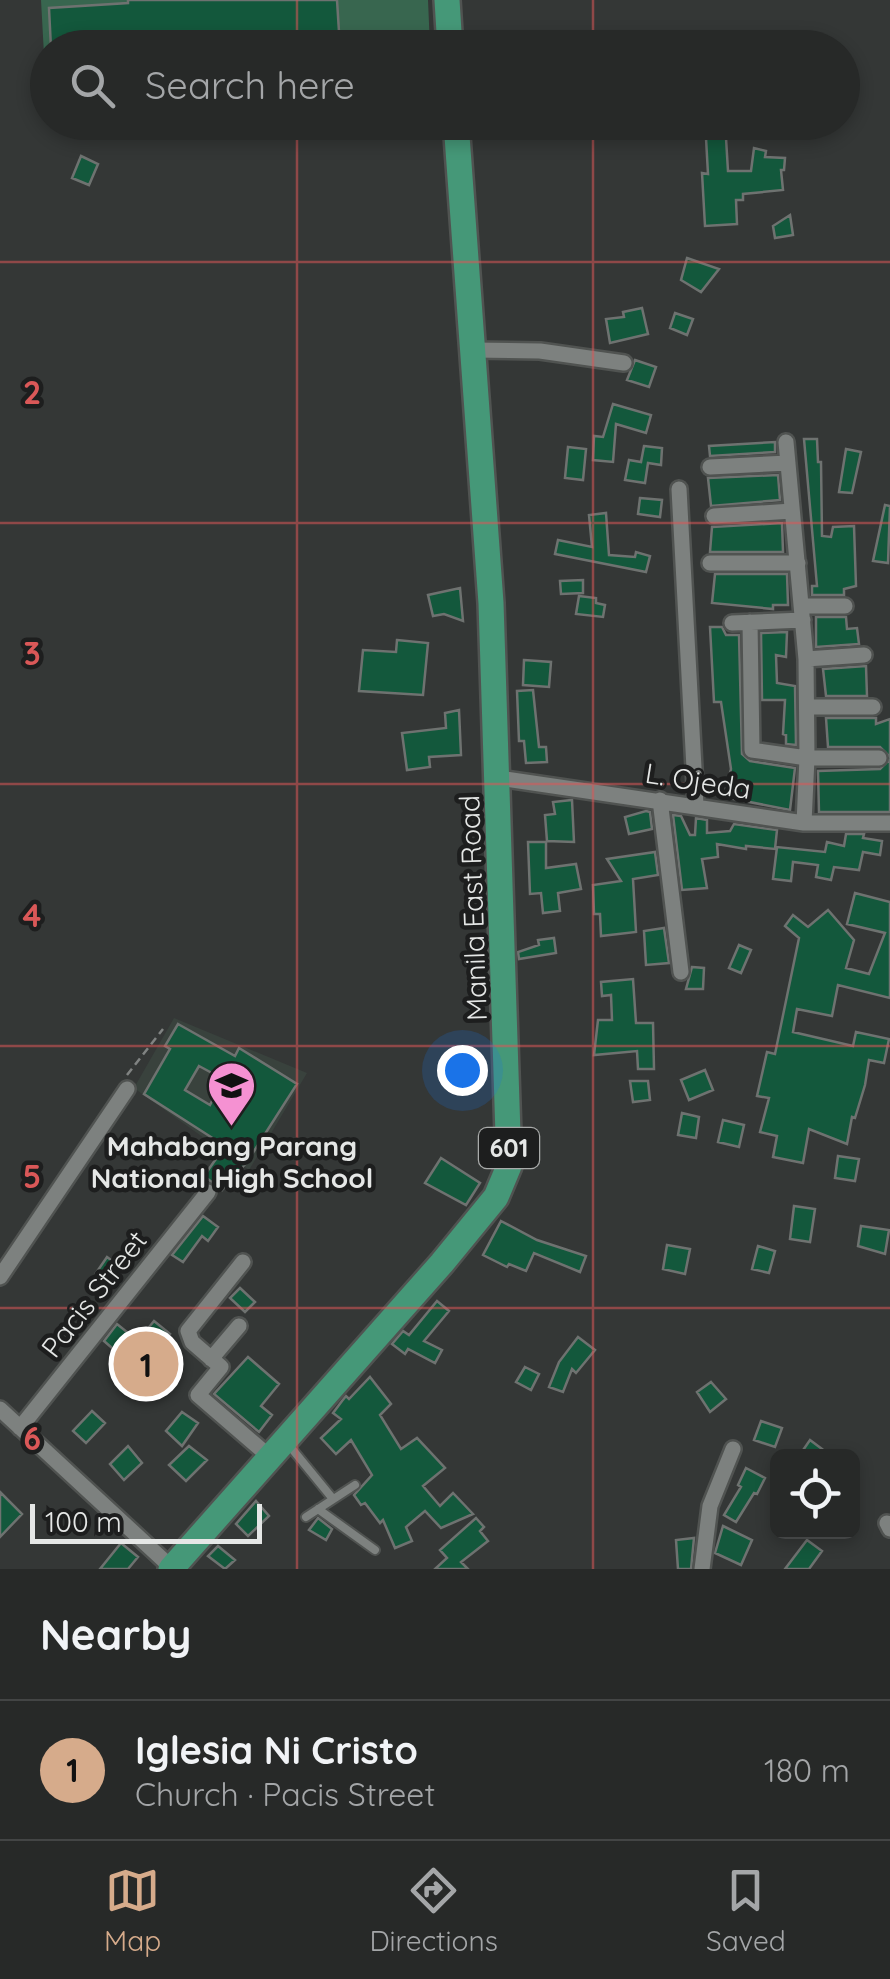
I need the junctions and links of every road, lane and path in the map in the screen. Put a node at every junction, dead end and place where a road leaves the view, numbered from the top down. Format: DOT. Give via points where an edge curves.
graph roads {
  1 [pos="447,0"];
  2 [pos="449,30"];
  3 [pos="457,140"];
  4 [pos="472,350"];
  5 [pos="624,363"];
  6 [pos="786,442"];
  7 [pos="788,463"];
  8 [pos="710,467"];
  9 [pos="679,489"];
  10 [pos="792,511"];
  11 [pos="714,516"];
  12 [pos="710,563"];
  13 [pos="798,563"];
  14 [pos="845,606"];
  15 [pos="802,613"];
  16 [pos="864,656"];
  17 [pos="806,659"];
  18 [pos="808,707"];
  19 [pos="873,707"];
  20 [pos="807,758"];
  21 [pos="879,758"];
  22 [pos="499,778"];
  23 [pos="660,800"];
  24 [pos="696,805"];
  25 [pos="804,823"];
  26 [pos="890,824"];
  27 [pos="681,972"];
  28 [pos="163,1029"];
  29 [pos="127,1089"];
  30 [pos="208,1192"];
  31 [pos="242,1262"];
  32 [pos="0,1277"];
  33 [pos="239,1326"];
  34 [pos="216,1363"];
  35 [pos="0,1409"];
  36 [pos="20,1428"];
  37 [pos="278,1449"];
  38 [pos="733,1449"];
  39 [pos="355,1485"];
  40 [pos="333,1499"];
  41 [pos="318,1509"];
  42 [pos="306,1517"];
  43 [pos="375,1550"];
  44 [pos="171,1568"];
  45 [pos="702,1569"];
  1 -- 2 [label="main road"];
  3 -- 4 [label="main road, Manila East Road / 601"];
  4 -- 5 [label="street"];
  4 -- 22 [label="main road, Manila East Road / 601"];
  6 -- 7 [label="street"];
  7 -- 8 [label="street"];
  7 -- 10 [label="street"];
  9 -- 24 [label="street"];
  10 -- 11 [label="street"];
  10 -- 13 [label="street"];
  12 -- 13 [label="street"];
  13 -- 15 [label="street"];
  14 -- 15 [label="street"];
  15 -- 17 [label="street"];
  15 -- 20 [label="street" via="741,622 752,750"];
  16 -- 17 [label="street"];
  17 -- 18 [label="street"];
  18 -- 19 [label="street"];
  18 -- 20 [label="street"];
  20 -- 21 [label="street"];
  20 -- 25 [label="street"];
  22 -- 23 [label="street, L. Ojeda"];
  22 -- 37 [label="main road, Manila East Road / 601" via="508,1166 496,1197"];
  23 -- 24 [label="street, L. Ojeda"];
  23 -- 27 [label="street"];
  24 -- 25 [label="street, L. Ojeda"];
  25 -- 26 [label="street, L. Ojeda"];
  28 -- 29 [label="path" via="124,1078"];
  29 -- 32 [label="street"];
  30 -- 36 [label="street, Pacis Street"];
  31 -- 34 [label="street" via="188,1331"];
  33 -- 34 [label="street"];
  34 -- 37 [label="street" via="198,1395"];
  35 -- 36 [label="street"];
  36 -- 44 [label="street"];
  37 -- 40 [label="lane"];
  37 -- 44 [label="main road, Manila East Road / 601"];
  38 -- 45 [label="street" via="710,1506"];
  39 -- 40 [label="lane"];
  40 -- 41 [label="lane"];
  41 -- 42 [label="lane"];
  41 -- 43 [label="lane"];
}
